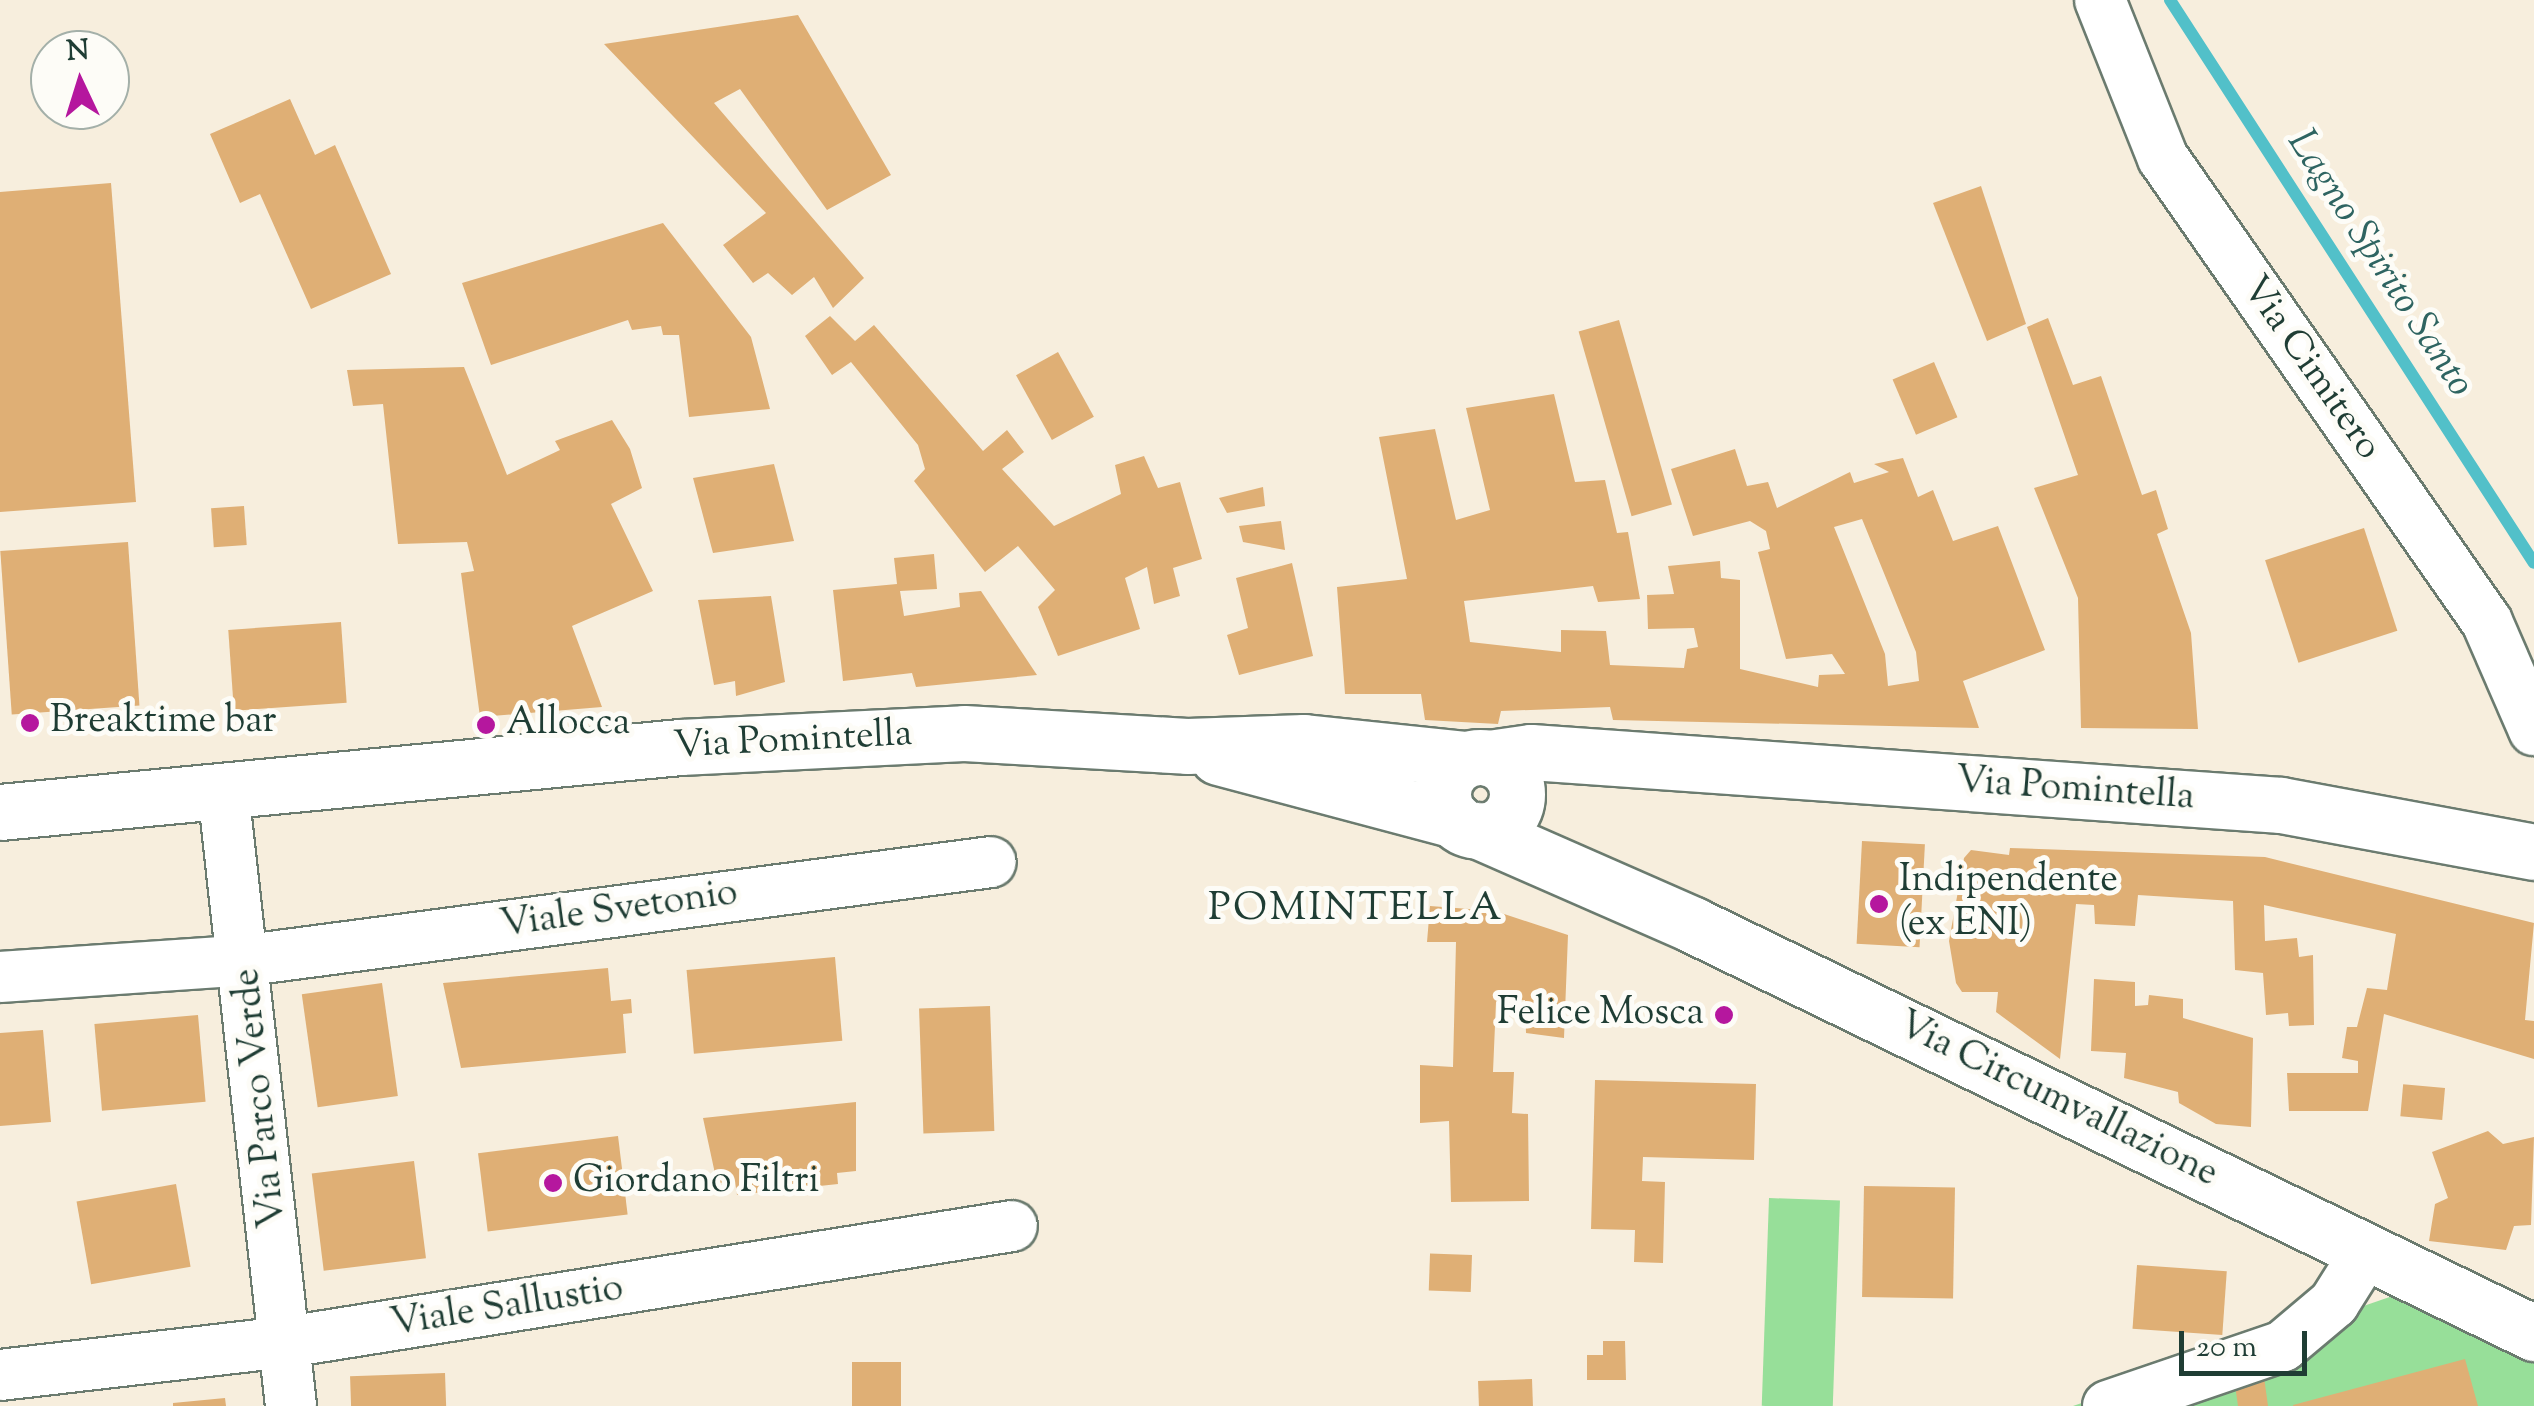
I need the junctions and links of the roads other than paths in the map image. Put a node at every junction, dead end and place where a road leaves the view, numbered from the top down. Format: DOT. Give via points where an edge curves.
graph roads {
  1 [pos="2100,0"];
  2 [pos="2534,730"];
  3 [pos="222,790"];
  4 [pos="1487,794"];
  5 [pos="0,812"];
  6 [pos="2534,852"];
  7 [pos="991,862"];
  8 [pos="248,960"];
  9 [pos="0,977"];
  10 [pos="1012,1226"];
  11 [pos="2366,1252"];
  12 [pos="2534,1333"];
  13 [pos="287,1342"];
  14 [pos="0,1375"];
  15 [pos="291,1406"];
  16 [pos="2108,1406"];
  1 -- 2 [label="street, Via Cimitero" via="2164,158 2487,622"];
  3 -- 4 [label="main road, Via Pomintella" via="680,747 964,733 1187,746 1304,742"];
  3 -- 5 [label="main road, Via Pomintella"];
  3 -- 8 [label="street, Via Parco Verde"];
  4 -- 6 [label="main road, Via Pomintella" via="1612,762 2281,805"];
  4 -- 11 [label="main road, Via Circumvallazione" via="1580,872"];
  7 -- 8 [label="street, Viale Svetonio"];
  8 -- 9 [label="street, Viale Svetonio"];
  8 -- 13 [label="street, Via Parco Verde"];
  10 -- 13 [label="street, Viale Sallustio"];
  11 -- 12 [label="main road, Via Circumvallazione"];
  11 -- 16 [label="street" via="2334,1302 2284,1346"];
  13 -- 14 [label="street, Viale Sallustio"];
  13 -- 15 [label="street, Via Parco Verde"];
}
